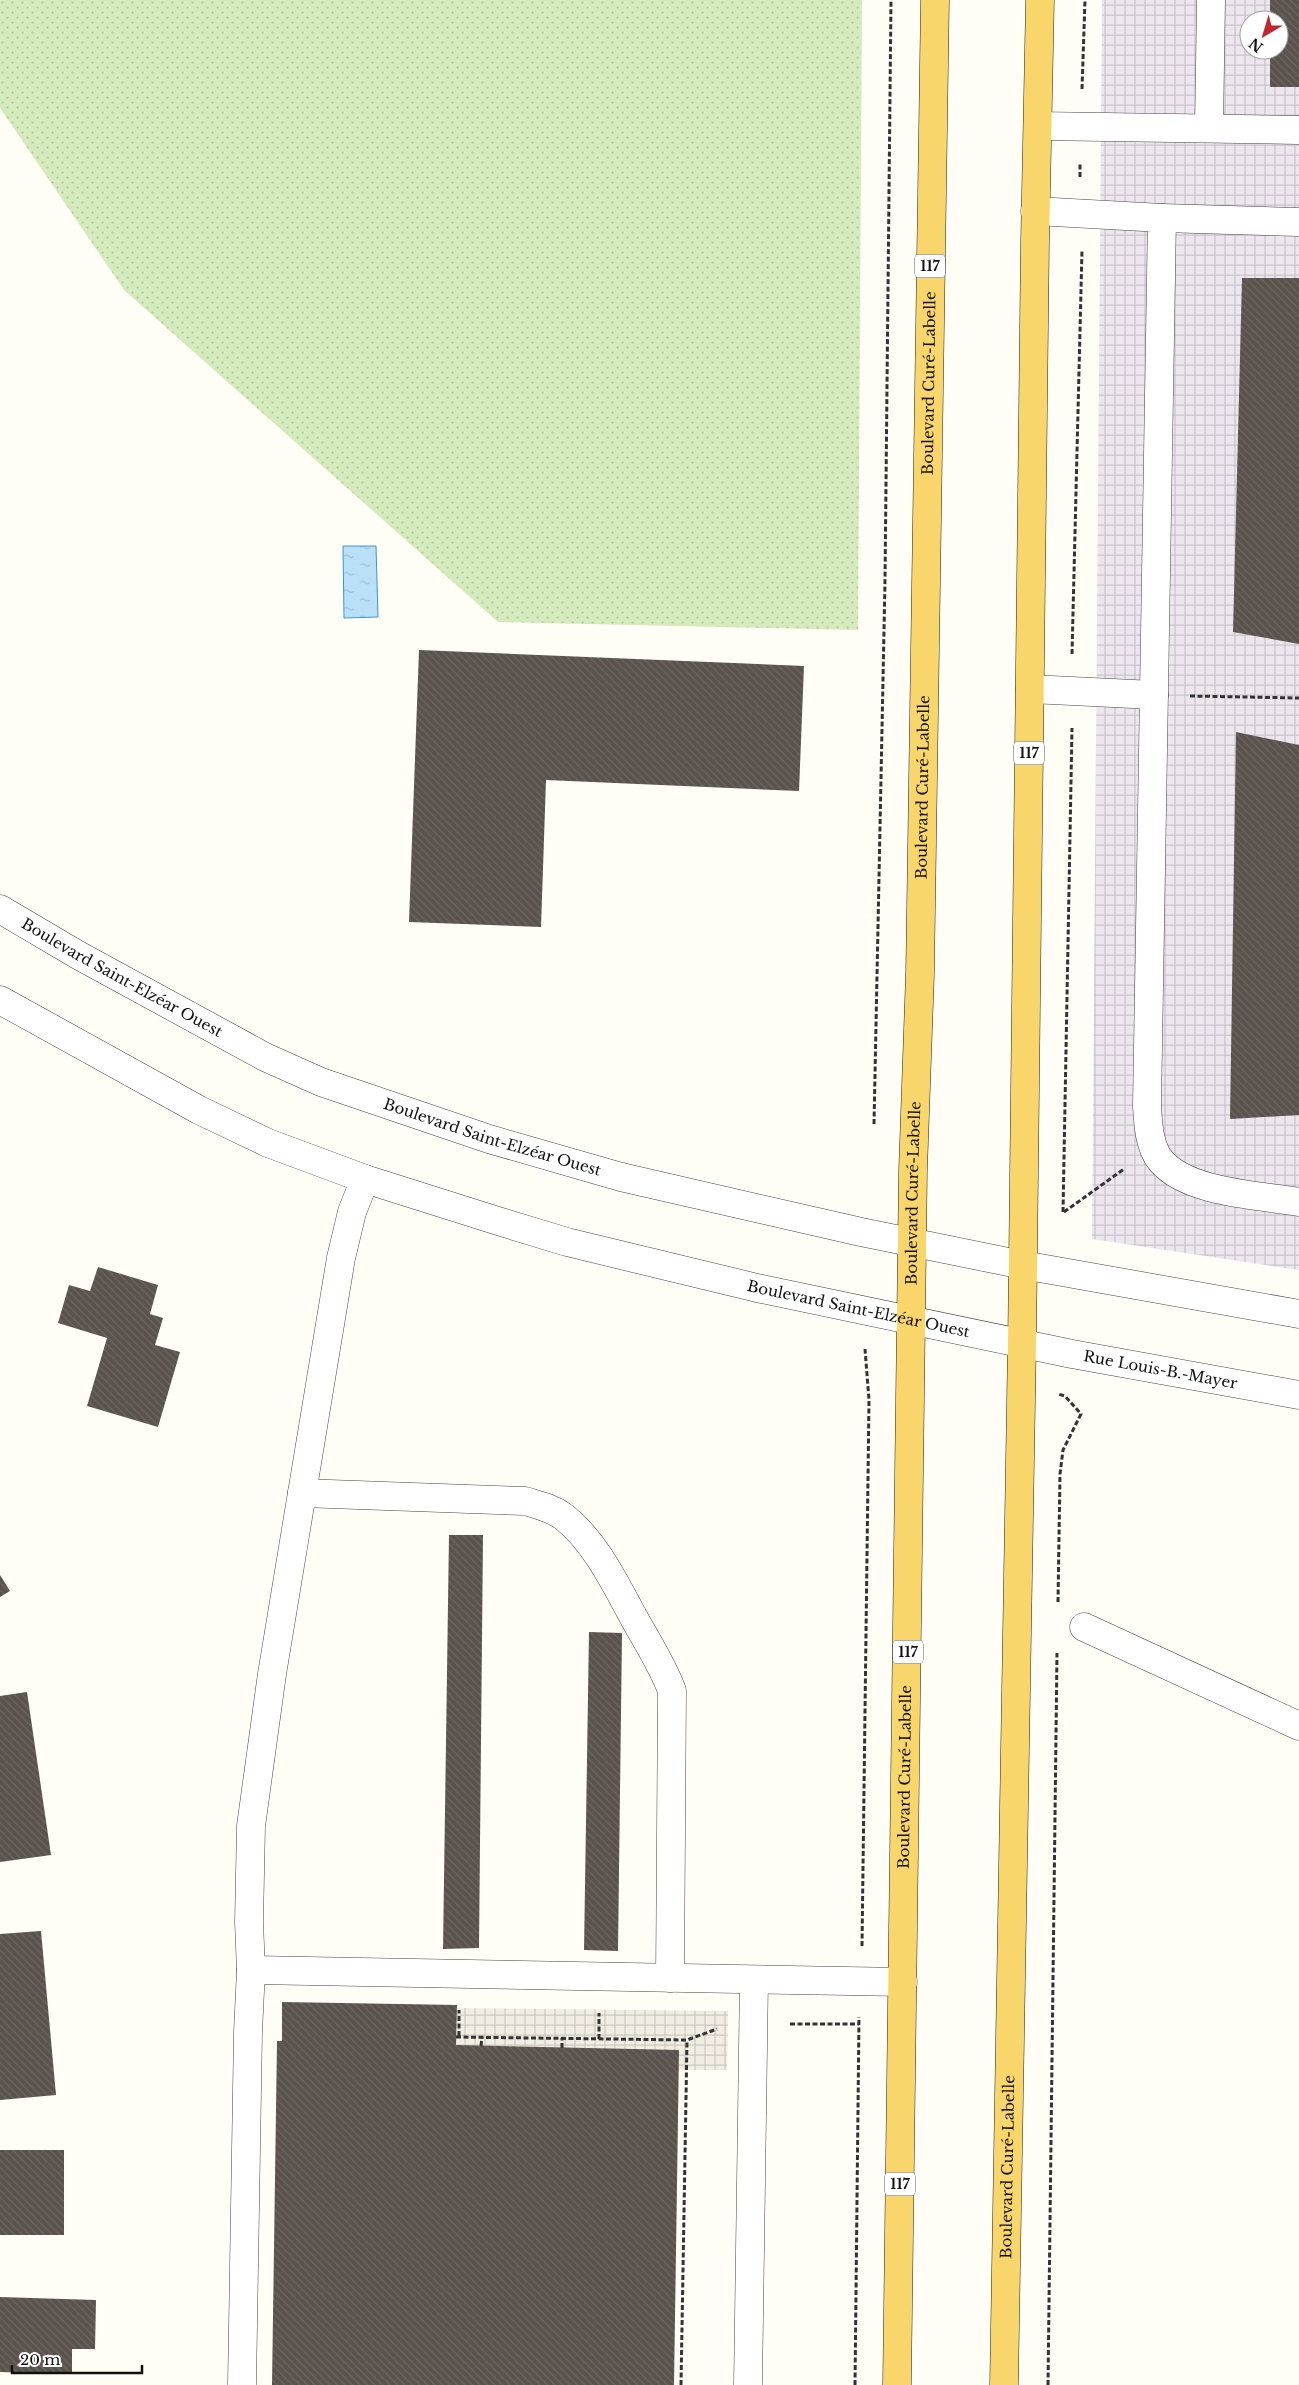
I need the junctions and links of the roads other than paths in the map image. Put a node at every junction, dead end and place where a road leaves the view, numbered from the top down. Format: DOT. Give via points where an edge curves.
graph roads {
  1 [pos="935,0"];
  2 [pos="1040,0"];
  3 [pos="1211,0"];
  4 [pos="1038,126"];
  5 [pos="1209,128"];
  6 [pos="1299,130"];
  7 [pos="1035,211"];
  8 [pos="1162,218"];
  9 [pos="1299,222"];
  10 [pos="1030,689"];
  11 [pos="1154,695"];
  12 [pos="0,909"];
  13 [pos="0,1000"];
  14 [pos="365,1179"];
  15 [pos="1299,1202"];
  16 [pos="913,1243"];
  17 [pos="1023,1265"];
  18 [pos="1299,1314"];
  19 [pos="913,1321"];
  20 [pos="1022,1344"];
  21 [pos="1299,1395"];
  22 [pos="302,1493"];
  23 [pos="1084,1627"];
  24 [pos="1299,1726"];
  25 [pos="251,1970"];
  26 [pos="670,1978"];
  27 [pos="754,1980"];
  28 [pos="903,1982"];
  29 [pos="242,2385"];
  30 [pos="748,2385"];
  31 [pos="896,2385"];
  32 [pos="1004,2385"];
  1 -- 16 [label="main road, Boulevard Curé-Labelle / 117"];
  2 -- 4 [label="main road, Boulevard Curé-Labelle / 117"];
  3 -- 5 [label="street"];
  4 -- 5 [label="street"];
  4 -- 7 [label="main road, Boulevard Curé-Labelle / 117"];
  5 -- 6 [label="street"];
  7 -- 8 [label="street"];
  7 -- 10 [label="main road, Boulevard Curé-Labelle / 117"];
  8 -- 9 [label="street"];
  8 -- 11 [label="street"];
  10 -- 11 [label="street"];
  10 -- 17 [label="main road, Boulevard Curé-Labelle / 117"];
  11 -- 15 [label="street" via="1147,1106 1154,1150 1160,1161 1186,1181"];
  12 -- 16 [label="street, Boulevard Saint-Elzéar Ouest" via="230,1039 321,1082 489,1139 602,1172"];
  13 -- 14 [label="street, Boulevard Saint-Elzéar Ouest" via="199,1110 275,1146"];
  14 -- 19 [label="street, Boulevard Saint-Elzéar Ouest" via="567,1242 757,1288"];
  14 -- 22 [label="street" via="352,1212 341,1258"];
  16 -- 17 [label="street, Boulevard Saint-Elzéar Ouest"];
  16 -- 19 [label="main road, Boulevard Curé-Labelle / 117"];
  17 -- 18 [label="street"];
  17 -- 20 [label="main road, Boulevard Curé-Labelle / 117"];
  19 -- 20 [label="street, Boulevard Saint-Elzéar Ouest"];
  19 -- 28 [label="main road, Boulevard Curé-Labelle / 117"];
  20 -- 21 [label="street, Rue Louis-B.-Mayer"];
  20 -- 32 [label="main road, Boulevard Curé-Labelle / 117"];
  22 -- 25 [label="street" via="251,1826"];
  22 -- 26 [label="street" via="525,1501 562,1516 586,1539 672,1691"];
  23 -- 24 [label="street"];
  25 -- 26 [label="street"];
  25 -- 29 [label="street"];
  26 -- 27 [label="street"];
  27 -- 28 [label="street"];
  27 -- 30 [label="street"];
  28 -- 31 [label="main road, Boulevard Curé-Labelle / 117"];
}
